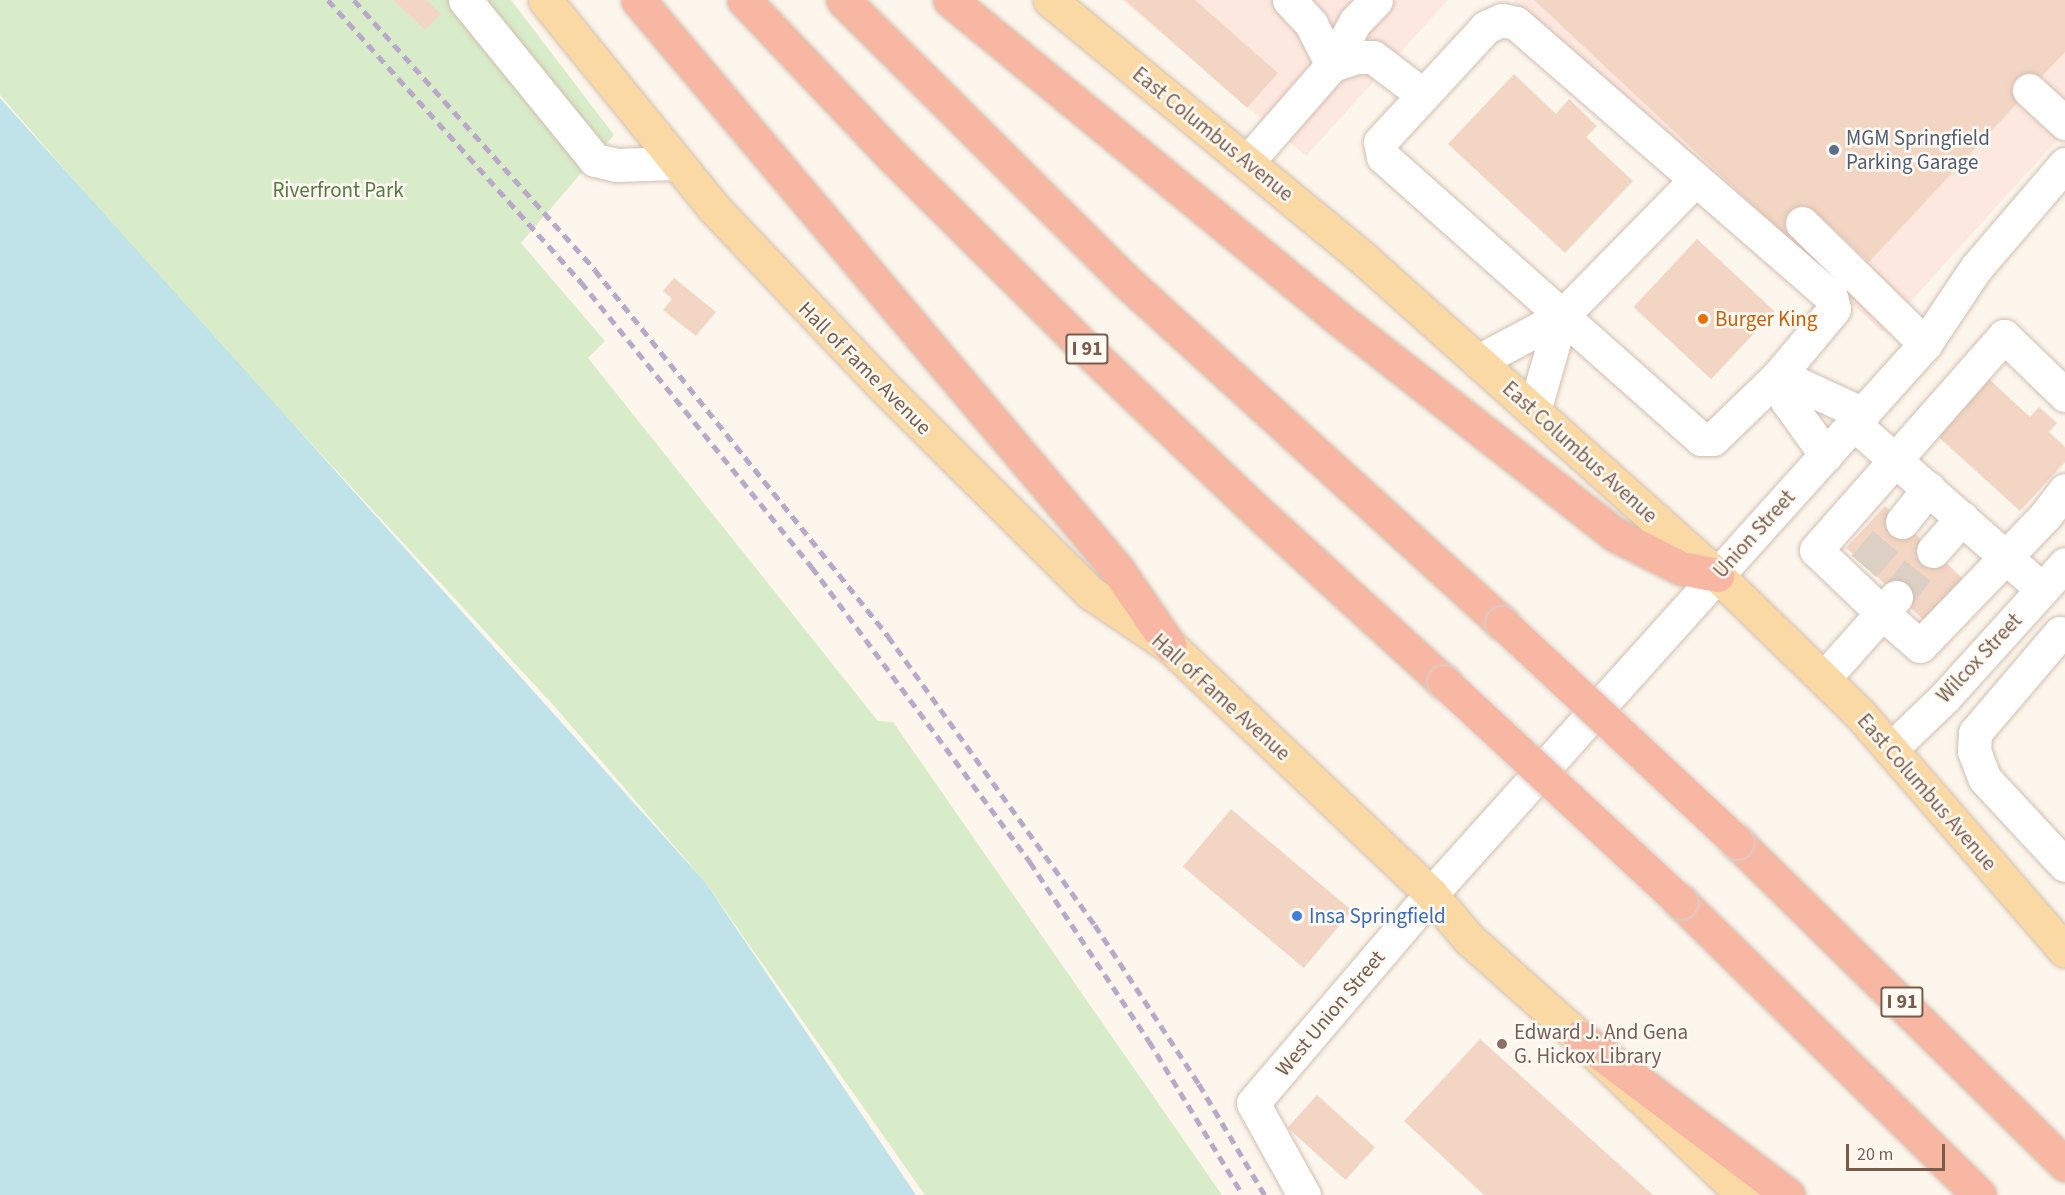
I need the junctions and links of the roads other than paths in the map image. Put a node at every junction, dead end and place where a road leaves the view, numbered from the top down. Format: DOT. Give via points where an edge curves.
graph roads {
  1 [pos="465,0"];
  2 [pos="545,0"];
  3 [pos="638,0"];
  4 [pos="744,0"];
  5 [pos="843,0"];
  6 [pos="950,0"];
  7 [pos="1050,0"];
  8 [pos="1289,0"];
  9 [pos="1376,0"];
  10 [pos="1332,65"];
  11 [pos="2029,90"];
  12 [pos="1422,94"];
  13 [pos="2065,123"];
  14 [pos="1248,161"];
  15 [pos="676,163"];
  16 [pos="2065,164"];
  17 [pos="1694,181"];
  18 [pos="1802,223"];
  19 [pos="1561,317"];
  20 [pos="1925,344"];
  21 [pos="1478,361"];
  22 [pos="1779,375"];
  23 [pos="2065,395"];
  24 [pos="1534,411"];
  25 [pos="1858,419"];
  26 [pos="1826,455"];
  27 [pos="1895,459"];
  28 [pos="1929,488"];
  29 [pos="2065,489"];
  30 [pos="1962,518"];
  31 [pos="1902,522"];
  32 [pos="1933,551"];
  33 [pos="2005,555"];
  34 [pos="2065,564"];
  35 [pos="1717,575"];
  36 [pos="2036,596"];
  37 [pos="1890,604"];
  38 [pos="2063,636"];
  39 [pos="1170,646"];
  40 [pos="1824,678"];
  41 [pos="1891,749"];
  42 [pos="2065,865"];
  43 [pos="1431,894"];
  44 [pos="2062,941"];
  45 [pos="1579,1037"];
  46 [pos="2065,1164"];
  47 [pos="1304,1195"];
  48 [pos="1743,1195"];
  49 [pos="1788,1195"];
  50 [pos="1979,1195"];
  1 -- 15 [label="street" via="595,160 616,165"];
  2 -- 15 [label="main road, Hall of Fame Avenue"];
  3 -- 39 [label="highway" via="1117,569"];
  4 -- 50 [label="highway, I 91, bridge" via="1076,339 1681,902"];
  5 -- 46 [label="highway, I 91, bridge" via="1128,283 1737,842"];
  6 -- 35 [label="highway" via="1340,320 1614,534 1681,568"];
  7 -- 14 [label="main road, East Columbus Avenue"];
  8 -- 10 [label="street" via="1311,24"];
  9 -- 10 [label="street" via="1355,22"];
  10 -- 12 [label="street" via="1356,57 1372,57"];
  10 -- 14 [label="street"];
  11 -- 13 [label="street"];
  12 -- 17 [label="street" via="1486,27 1502,21 1516,23"];
  12 -- 19 [label="street" via="1380,142 1383,156"];
  14 -- 21 [label="main road, East Columbus Avenue"];
  15 -- 39 [label="main road, Hall of Fame Avenue" via="803,305 1067,569 1092,593"];
  16 -- 20 [label="street, Union Street" via="1976,268"];
  17 -- 19 [label="street"];
  17 -- 22 [label="street" via="1831,297 1834,309"];
  18 -- 20 [label="street"];
  19 -- 21 [label="street"];
  19 -- 22 [label="street" via="1701,439 1713,439"];
  19 -- 24 [label="street"];
  20 -- 25 [label="street, Union Street"];
  21 -- 24 [label="main road, East Columbus Avenue"];
  22 -- 25 [label="street"];
  22 -- 26 [label="street" via="1787,401"];
  23 -- 27 [label="street" via="2004,336"];
  24 -- 35 [label="main road, East Columbus Avenue"];
  25 -- 26 [label="street, Union Street"];
  25 -- 27 [label="street"];
  26 -- 35 [label="street, Union Street"];
  27 -- 28 [label="street"];
  27 -- 37 [label="street" via="1816,550 1857,574"];
  28 -- 30 [label="street"];
  28 -- 31 [label="street"];
  29 -- 33 [label="street" via="2046,515"];
  30 -- 32 [label="street"];
  30 -- 33 [label="street"];
  33 -- 36 [label="street"];
  33 -- 37 [label="street" via="1920,646"];
  34 -- 36 [label="street, Wilcox Street"];
  35 -- 40 [label="main road, East Columbus Avenue"];
  35 -- 43 [label="street, Union Street"];
  36 -- 38 [label="street"];
  36 -- 41 [label="street, Wilcox Street"];
  37 -- 40 [label="street"];
  38 -- 42 [label="street" via="1975,733 1974,751 1985,778"];
  39 -- 43 [label="main road, Hall of Fame Avenue"];
  40 -- 41 [label="main road, East Columbus Avenue"];
  41 -- 44 [label="main road, East Columbus Avenue"];
  43 -- 45 [label="main road, Hall of Fame Avenue" via="1469,939"];
  43 -- 47 [label="street, West Union Street" via="1253,1103"];
  45 -- 48 [label="main road, Hall of Fame Avenue"];
  45 -- 49 [label="highway"];
}
